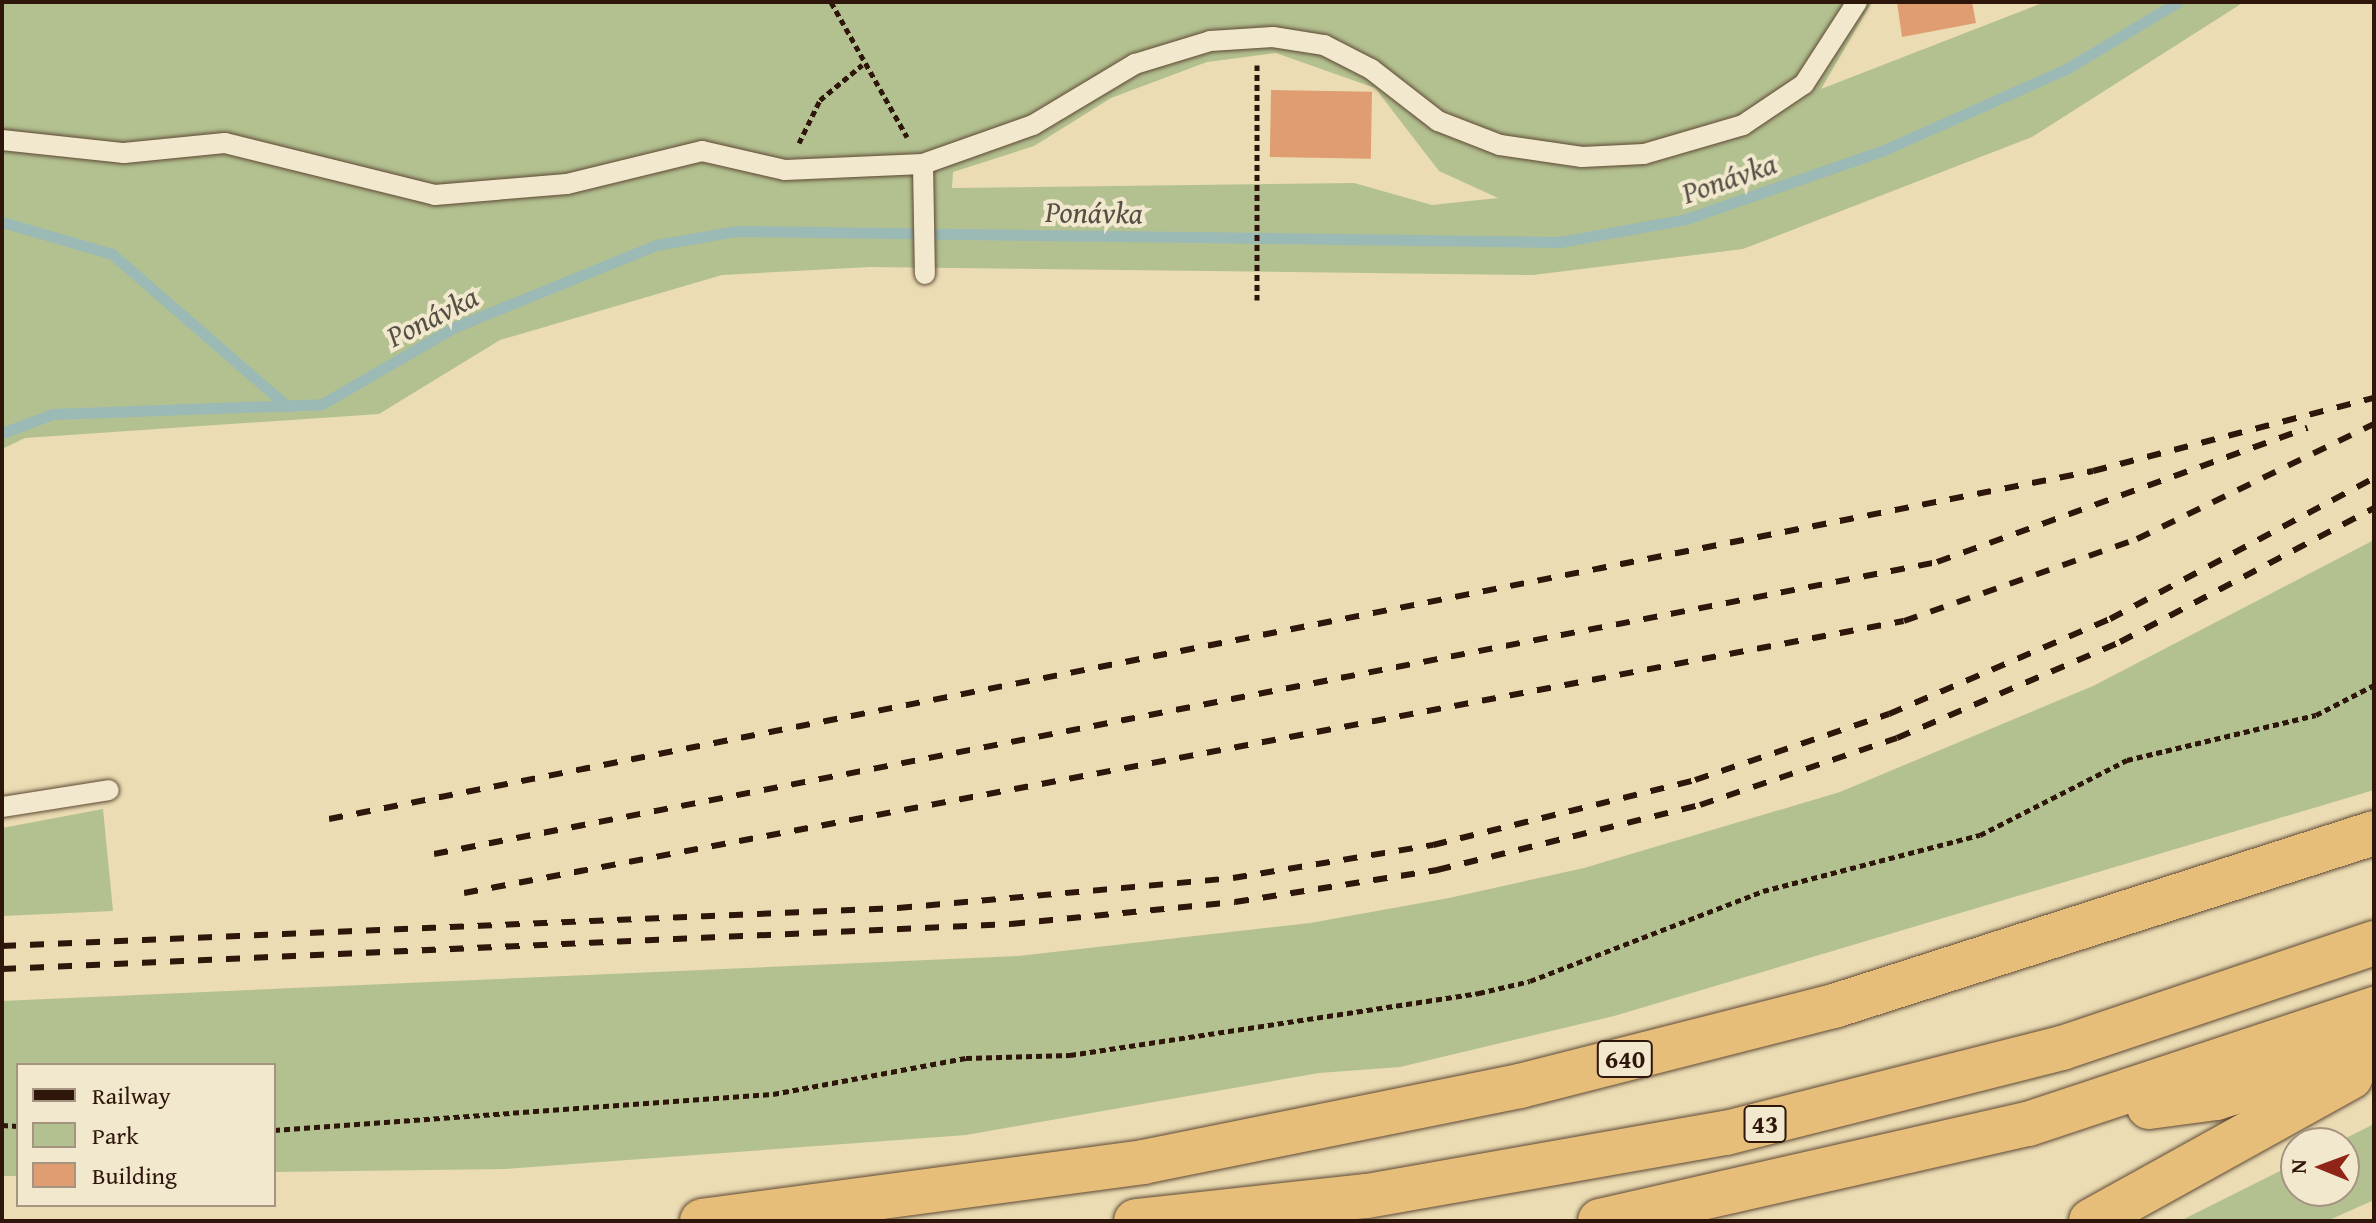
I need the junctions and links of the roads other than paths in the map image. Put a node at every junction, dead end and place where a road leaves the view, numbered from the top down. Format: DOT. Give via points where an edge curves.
graph roads {
  1 [pos="1857,2"];
  2 [pos="2,140"];
  3 [pos="923,164"];
  4 [pos="925,274"];
  5 [pos="109,790"];
  6 [pos="2,807"];
  7 [pos="2374,833"];
  8 [pos="2374,943"];
  9 [pos="2374,1009"];
  10 [pos="2374,1048"];
  11 [pos="2374,1065"];
  12 [pos="2028,1124"];
  13 [pos="702,1221"];
  14 [pos="1136,1221"];
  15 [pos="1600,1221"];
  16 [pos="2091,1221"];
  1 -- 3 [label="lane" via="1804,84 1743,125 1644,154 1582,157 1500,145 1438,121 1371,69 1324,45 1257,38 1210,41 1135,64 1033,125"];
  2 -- 3 [label="lane" via="124,153 225,143 435,195 567,184 702,151 785,170"];
  3 -- 4 [label="lane"];
  5 -- 6 [label="lane"];
  7 -- 13 [label="highway, 640" via="1834,1006 1520,1086 1143,1162"];
  8 -- 14 [label="highway, 43" via="2062,1048 1740,1130 1367,1196"];
  9 -- 12 [label="highway, 43"];
  10 -- 12 [label="highway" via="2216,1098"];
  11 -- 16 [label="highway"];
  12 -- 15 [label="highway, 43"];
}
